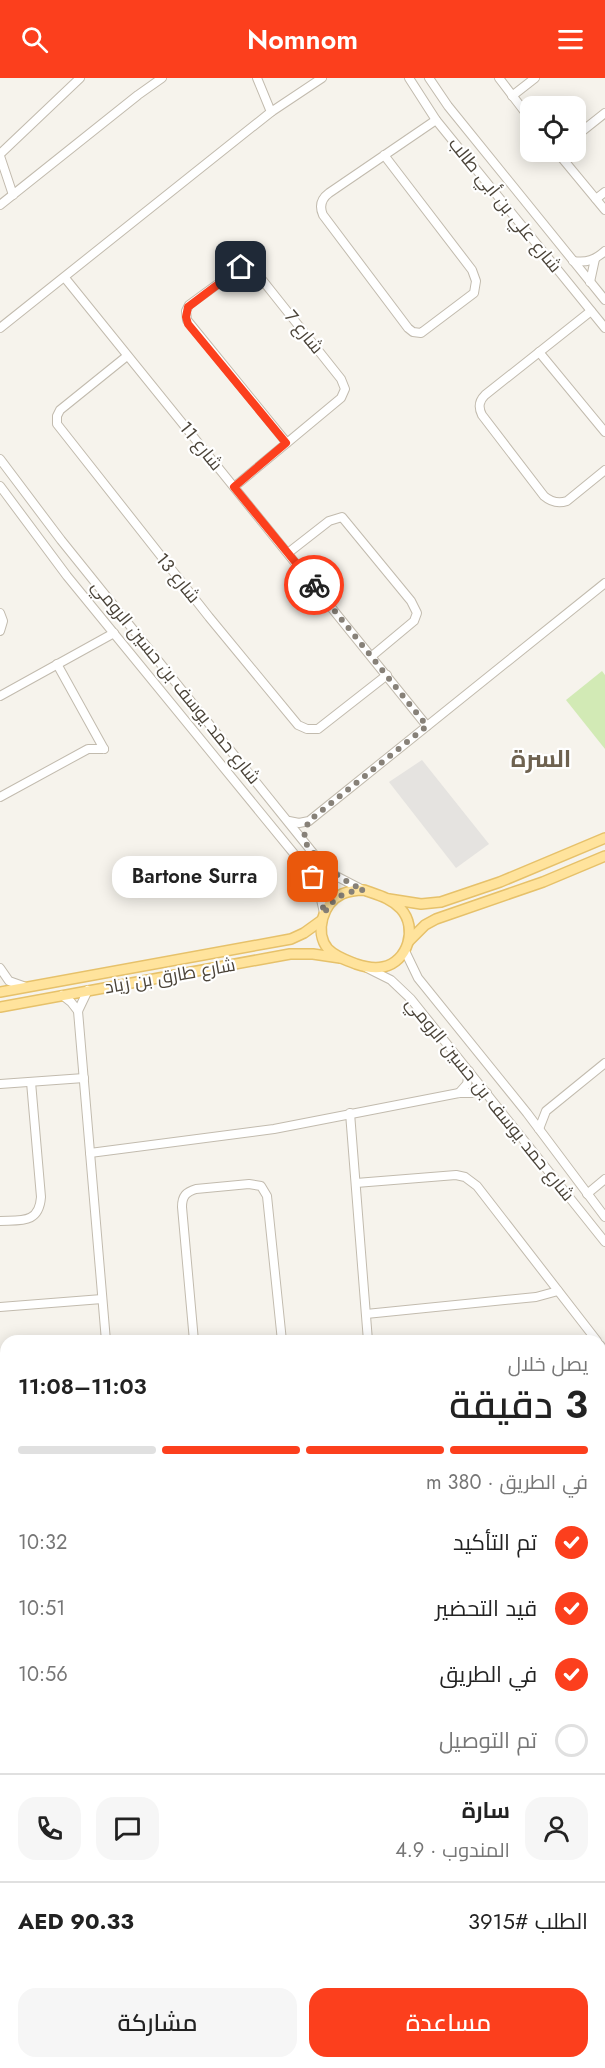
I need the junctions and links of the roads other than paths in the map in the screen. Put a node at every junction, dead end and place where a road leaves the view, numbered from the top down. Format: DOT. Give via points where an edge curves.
graph roads {
  1 [pos="80,78"];
  2 [pos="162,78"];
  3 [pos="257,78"];
  4 [pos="322,78"];
  5 [pos="409,78"];
  6 [pos="429,78"];
  7 [pos="499,78"];
  8 [pos="535,78"];
  9 [pos="512,96"];
  10 [pos="520,106"];
  11 [pos="271,112"];
  12 [pos="605,113"];
  13 [pos="436,120"];
  14 [pos="586,128"];
  15 [pos="0,155"];
  16 [pos="384,155"];
  17 [pos="565,162"];
  18 [pos="605,192"];
  19 [pos="13,195"];
  20 [pos="596,199"];
  21 [pos="0,205"];
  22 [pos="605,210"];
  23 [pos="605,251"];
  24 [pos="595,260"];
  25 [pos="573,261"];
  26 [pos="65,278"];
  27 [pos="590,282"];
  28 [pos="605,300"];
  29 [pos="591,311"];
  30 [pos="0,327"];
  31 [pos="605,328"];
  32 [pos="539,352"];
  33 [pos="127,356"];
  34 [pos="605,432"];
  35 [pos="286,443"];
  36 [pos="0,459"];
  37 [pos="605,470"];
  38 [pos="0,486"];
  39 [pos="234,487"];
  40 [pos="47,522"];
  41 [pos="32,530"];
  42 [pos="61,540"];
  43 [pos="47,550"];
  44 [pos="288,554"];
  45 [pos="605,583"];
  46 [pos="0,613"];
  47 [pos="0,631"];
  48 [pos="114,633"];
  49 [pos="372,656"];
  50 [pos="57,664"];
  51 [pos="387,675"];
  52 [pos="0,696"];
  53 [pos="427,726"];
  54 [pos="0,797"];
  55 [pos="289,821"];
  56 [pos="309,821"];
  57 [pos="605,838"];
  58 [pos="304,841"];
  59 [pos="605,856"];
  60 [pos="364,890"];
  61 [pos="388,899"];
  62 [pos="323,917"];
  63 [pos="407,946"];
  64 [pos="340,958"];
  65 [pos="366,967"];
  66 [pos="0,968"];
  67 [pos="26,987"];
  68 [pos="88,990"];
  69 [pos="0,992"];
  70 [pos="62,995"];
  71 [pos="0,1008"];
  72 [pos="78,1011"];
  73 [pos="451,1020"];
  74 [pos="437,1031"];
  75 [pos="605,1063"];
  76 [pos="469,1071"];
  77 [pos="84,1078"];
  78 [pos="31,1082"];
  79 [pos="0,1084"];
  80 [pos="459,1093"];
  81 [pos="487,1093"];
  82 [pos="546,1111"];
  83 [pos="350,1113"];
  84 [pos="527,1113"];
  85 [pos="539,1130"];
  86 [pos="90,1153"];
  87 [pos="605,1179"];
  88 [pos="356,1184"];
  89 [pos="587,1194"];
  90 [pos="605,1217"];
  91 [pos="0,1221"];
  92 [pos="605,1242"];
  93 [pos="558,1291"];
  94 [pos="102,1299"];
  95 [pos="0,1307"];
  96 [pos="366,1314"];
  97 [pos="105,1335"];
  98 [pos="193,1335"];
  99 [pos="281,1335"];
  100 [pos="368,1335"];
  101 [pos="593,1335"];
  1 -- 15 [label="street"];
  2 -- 19 [label="street"];
  3 -- 11 [label="street"];
  4 -- 11 [label="street"];
  5 -- 13 [label="street, شارع علي بن أبي طالب"];
  6 -- 25 [label="street, شارع علي بن أبي طالب"];
  7 -- 9 [label="street"];
  8 -- 9 [label="street"];
  9 -- 10 [label="street"];
  11 -- 26 [label="street"];
  12 -- 14 [label="street"];
  13 -- 16 [label="street"];
  13 -- 29 [label="street, شارع علي بن أبي طالب"];
  15 -- 19 [label="street"];
  16 -- 16 [label="street" via="326,195 321,209 408,328 422,333 474,293 476,281 472,270"];
  17 -- 20 [label="street"];
  18 -- 20 [label="street"];
  19 -- 21 [label="street"];
  20 -- 22 [label="street"];
  23 -- 24 [label="street"];
  24 -- 25 [label="street"];
  24 -- 27 [label="street"];
  25 -- 27 [label="street, شارع علي بن أبي طالب"];
  26 -- 30 [label="street"];
  26 -- 33 [label="street, شارع 11"];
  27 -- 28 [label="street, شارع علي بن أبي طالب"];
  29 -- 31 [label="street, شارع علي بن أبي طالب"];
  29 -- 32 [label="street"];
  32 -- 34 [label="street"];
  32 -- 37 [label="street" via="485,395 479,404 482,415 551,501 567,501"];
  33 -- 39 [label="street, شارع 11"];
  33 -- 51 [label="street, شارع 13" via="60,410 57,424 209,617 303,728 318,729"];
  35 -- 35 [label="street, شارع 7" via="341,398 345,384 256,272 241,267 189,305 187,320"];
  35 -- 39 [label="street, شارع 7"];
  36 -- 40 [label="street, شارع حمد يوسف بن حسين الرومي"];
  38 -- 41 [label="street, شارع حمد يوسف بن حسين الرومي"];
  39 -- 44 [label="street, شارع 11"];
  40 -- 41 [label="street" via="41,531"];
  40 -- 42 [label="street, شارع حمد يوسف بن حسين الرومي"];
  41 -- 43 [label="street, شارع حمد يوسف بن حسين الرومي"];
  42 -- 43 [label="street" via="49,539"];
  42 -- 55 [label="street, شارع حمد يوسف بن حسين الرومي"];
  43 -- 48 [label="street, شارع حمد يوسف بن حسين الرومي"];
  44 -- 49 [label="street, شارع 11"];
  44 -- 49 [label="street" via="328,521 342,518 411,601 417,613 414,621"];
  45 -- 53 [label="street"];
  46 -- 47 [label="street"];
  48 -- 50 [label="street"];
  48 -- 62 [label="street, شارع حمد يوسف بن حسين الرومي" via="313,877 321,894"];
  49 -- 51 [label="street, شارع 11"];
  50 -- 52 [label="street"];
  50 -- 54 [label="street" via="104,749 88,748"];
  51 -- 53 [label="street, شارع 11"];
  53 -- 56 [label="street"];
  55 -- 56 [label="street"];
  55 -- 58 [label="street, شارع حمد يوسف بن حسين الرومي"];
  56 -- 58 [label="street"];
  57 -- 61 [label="main road" via="441,902 421,904"];
  58 -- 60 [label="street, شارع حمد يوسف بن حسين الرومي" via="330,871"];
  59 -- 63 [label="main road" via="523,890 436,919"];
  60 -- 61 [label="main road"];
  60 -- 62 [label="main road" via="341,895"];
  61 -- 63 [label="main road" via="404,913 408,923"];
  62 -- 64 [label="main road" via="324,941"];
  62 -- 67 [label="main road, شارع طارق بن زياد" via="291,939"];
  63 -- 65 [label="main road" via="398,960 387,966"];
  63 -- 73 [label="street, شارع حمد يوسف بن حسين الرومي" via="418,978"];
  64 -- 65 [label="main road"];
  64 -- 68 [label="main road, شارع طارق بن زياد" via="290,954"];
  65 -- 74 [label="street, شارع حمد يوسف بن حسين الرومي" via="404,992"];
  66 -- 67 [label="street" via="9,981"];
  67 -- 69 [label="main road, شارع طارق بن زياد"];
  68 -- 70 [label="main road, شارع طارق بن زياد"];
  68 -- 72 [label="street"];
  70 -- 71 [label="main road, شارع طارق بن زياد"];
  70 -- 72 [label="street"];
  72 -- 77 [label="street"];
  73 -- 74 [label="street" via="440,1022"];
  73 -- 84 [label="street, شارع حمد يوسف بن حسين الرومي"];
  74 -- 76 [label="street, شارع حمد يوسف بن حسين الرومي"];
  75 -- 82 [label="street"];
  76 -- 80 [label="street" via="467,1083"];
  76 -- 81 [label="street, شارع حمد يوسف بن حسين الرومي"];
  77 -- 78 [label="street"];
  77 -- 86 [label="street"];
  78 -- 79 [label="street"];
  78 -- 91 [label="street" via="40,1207 29,1219"];
  80 -- 81 [label="street"];
  80 -- 83 [label="street"];
  81 -- 92 [label="street, شارع حمد يوسف بن حسين الرومي"];
  82 -- 84 [label="street"];
  82 -- 85 [label="street"];
  83 -- 86 [label="street" via="261,1131"];
  83 -- 88 [label="street"];
  84 -- 85 [label="street, شارع حمد يوسف بن حسين الرومي"];
  85 -- 89 [label="street, شارع حمد يوسف بن حسين الرومي"];
  86 -- 94 [label="street"];
  87 -- 89 [label="street"];
  88 -- 93 [label="street" via="448,1175 465,1177 477,1186"];
  88 -- 96 [label="street"];
  89 -- 90 [label="street, شارع حمد يوسف بن حسين الرومي"];
  93 -- 96 [label="street" via="536,1297"];
  93 -- 101 [label="street"];
  94 -- 95 [label="street"];
  94 -- 97 [label="street"];
  96 -- 100 [label="street"];
  98 -- 99 [label="street" via="183,1197 196,1189 252,1184 261,1186 267,1196"];
}
